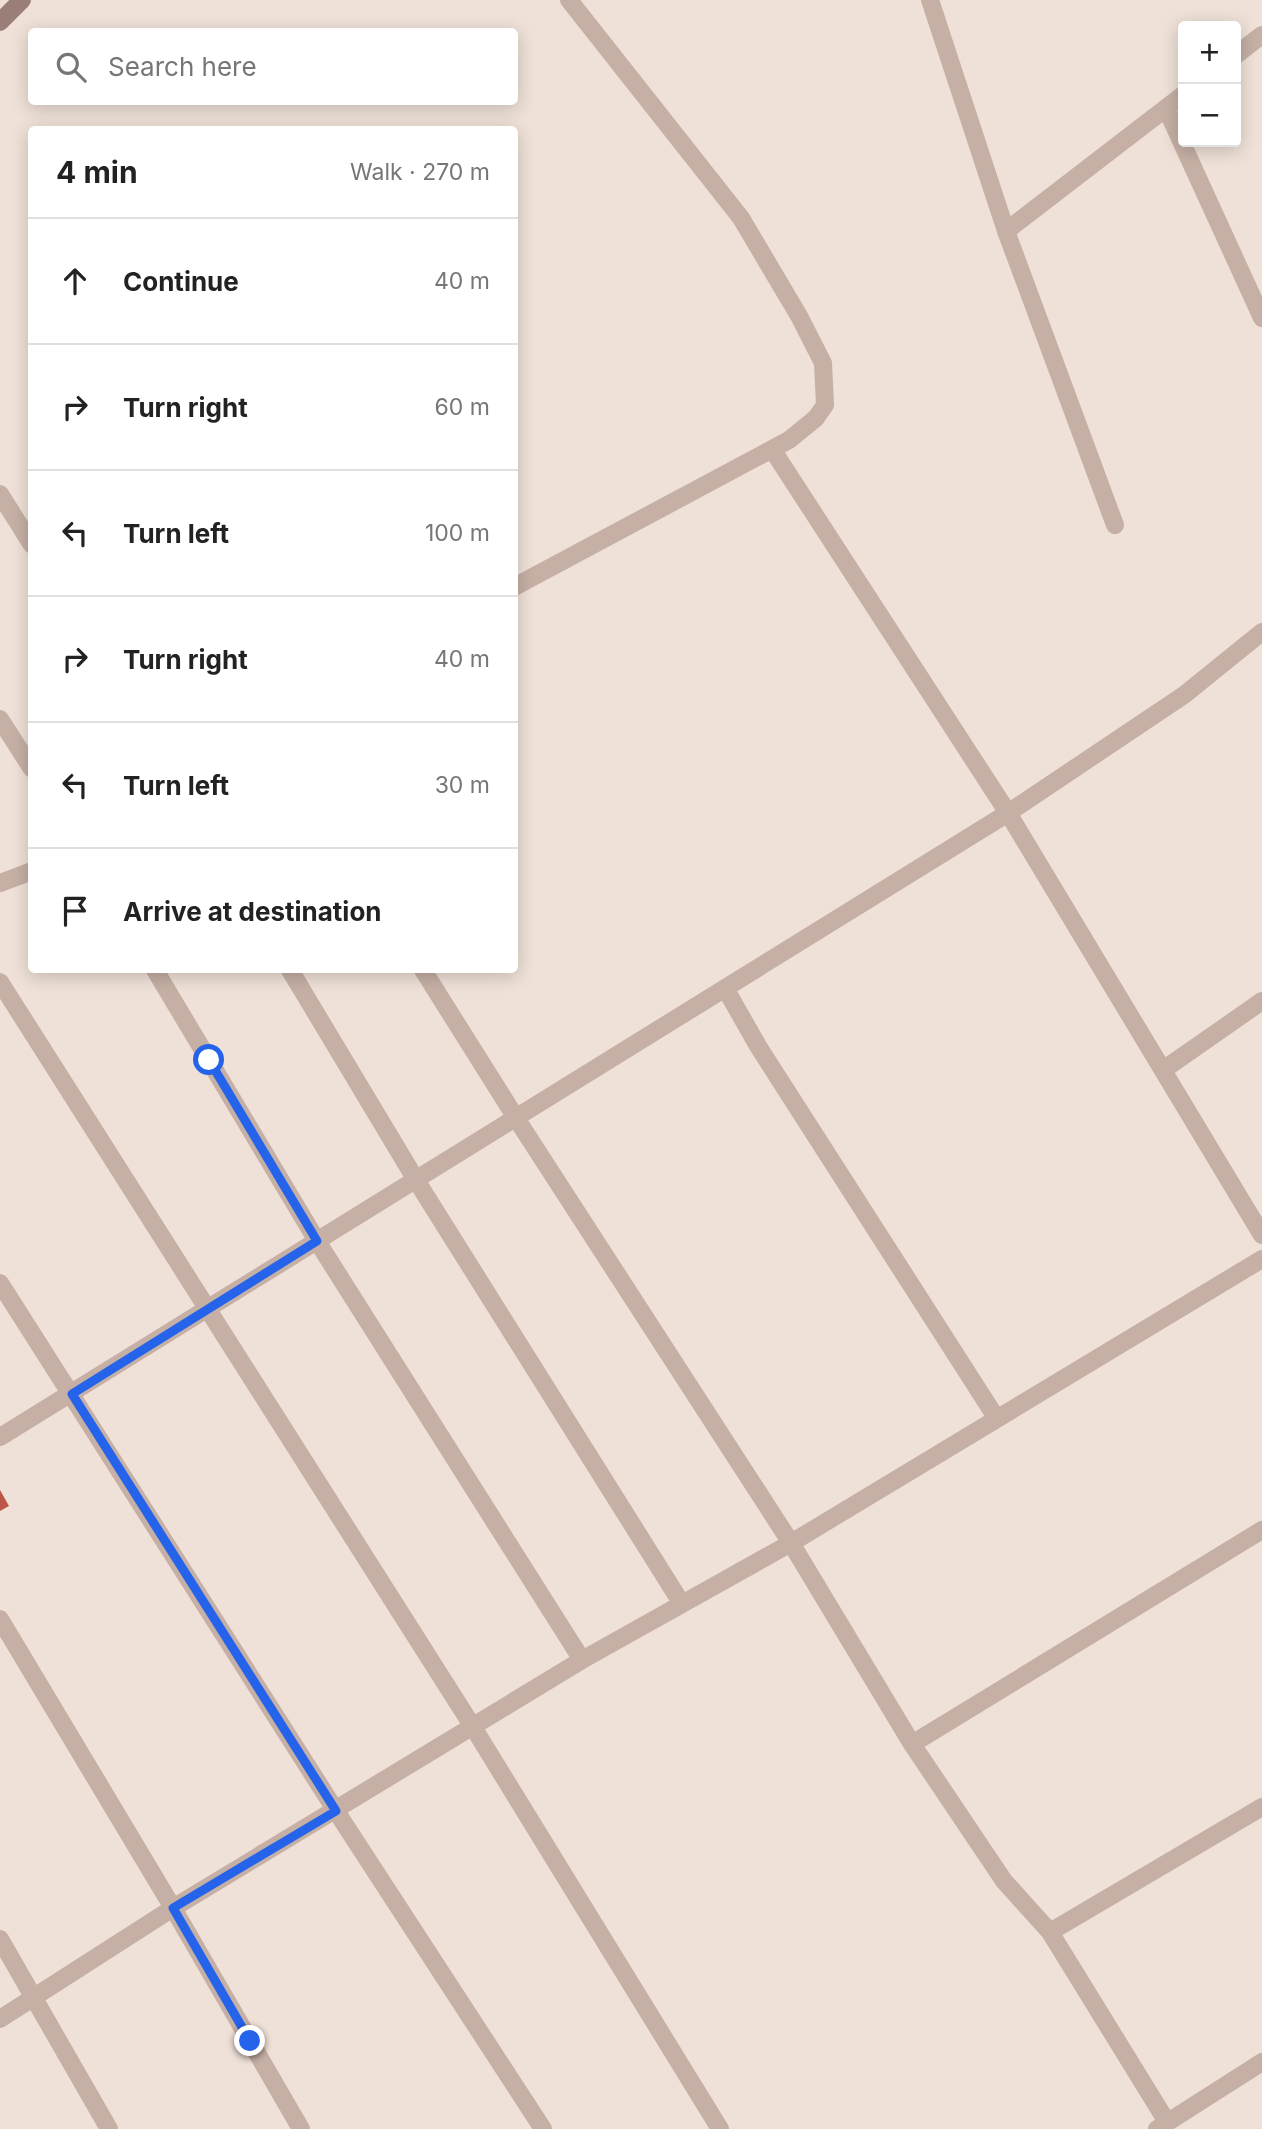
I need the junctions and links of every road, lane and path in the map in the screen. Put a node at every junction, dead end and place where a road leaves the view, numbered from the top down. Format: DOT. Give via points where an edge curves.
graph roads {
  1 [pos="22,0"];
  2 [pos="569,0"];
  3 [pos="930,0"];
  4 [pos="0,22"];
  5 [pos="1262,35"];
  6 [pos="1241,51"];
  7 [pos="1178,99"];
  8 [pos="1166,108"];
  9 [pos="1006,230"];
  10 [pos="1262,318"];
  11 [pos="772,449"];
  12 [pos="0,494"];
  13 [pos="1115,525"];
  14 [pos="28,539"];
  15 [pos="518,585"];
  16 [pos="1262,632"];
  17 [pos="0,719"];
  18 [pos="28,763"];
  19 [pos="1008,813"];
  20 [pos="28,872"];
  21 [pos="0,883"];
  22 [pos="157,973"];
  23 [pos="292,973"];
  24 [pos="425,973"];
  25 [pos="0,982"];
  26 [pos="724,988"];
  27 [pos="1262,1001"];
  28 [pos="1163,1070"];
  29 [pos="516,1118"];
  30 [pos="416,1180"];
  31 [pos="1262,1235"];
  32 [pos="317,1241"];
  33 [pos="1262,1259"];
  34 [pos="0,1283"];
  35 [pos="208,1309"];
  36 [pos="72,1394"];
  37 [pos="997,1419"];
  38 [pos="0,1437"];
  39 [pos="1262,1530"];
  40 [pos="791,1543"];
  41 [pos="682,1604"];
  42 [pos="0,1619"];
  43 [pos="582,1660"];
  44 [pos="473,1727"];
  45 [pos="912,1744"];
  46 [pos="1262,1807"];
  47 [pos="336,1811"];
  48 [pos="173,1908"];
  49 [pos="1050,1932"];
  50 [pos="0,1939"];
  51 [pos="34,1995"];
  52 [pos="0,2019"];
  53 [pos="1262,2062"];
  54 [pos="1162,2125"];
  55 [pos="109,2129"];
  56 [pos="300,2129"];
  57 [pos="543,2129"];
  58 [pos="720,2129"];
  1 -- 4 [label="main road"];
  2 -- 11 [label="street" via="740,218 823,363 825,405 816,418"];
  3 -- 9 [label="street"];
  5 -- 6 [label="street"];
  7 -- 8 [label="street"];
  8 -- 9 [label="street"];
  8 -- 10 [label="street"];
  9 -- 13 [label="street"];
  11 -- 15 [label="street"];
  11 -- 19 [label="street"];
  12 -- 14 [label="street"];
  16 -- 19 [label="street" via="1184,695"];
  17 -- 18 [label="street"];
  19 -- 26 [label="street"];
  19 -- 28 [label="street"];
  20 -- 21 [label="street"];
  22 -- 32 [label="street"];
  23 -- 30 [label="street"];
  24 -- 29 [label="street"];
  25 -- 35 [label="street"];
  26 -- 29 [label="street"];
  26 -- 37 [label="street"];
  27 -- 28 [label="street"];
  28 -- 31 [label="street"];
  29 -- 30 [label="street"];
  29 -- 40 [label="street"];
  30 -- 32 [label="street"];
  30 -- 41 [label="street"];
  32 -- 35 [label="street"];
  32 -- 43 [label="street"];
  33 -- 37 [label="street"];
  34 -- 36 [label="street"];
  35 -- 36 [label="street"];
  35 -- 44 [label="street"];
  36 -- 38 [label="street"];
  36 -- 47 [label="street"];
  37 -- 40 [label="street"];
  39 -- 45 [label="street"];
  40 -- 41 [label="street"];
  40 -- 45 [label="street"];
  41 -- 43 [label="street"];
  42 -- 48 [label="street"];
  43 -- 44 [label="street"];
  44 -- 47 [label="street"];
  44 -- 58 [label="street"];
  45 -- 49 [label="street" via="1004,1881"];
  46 -- 49 [label="street"];
  47 -- 48 [label="street"];
  47 -- 57 [label="street"];
  48 -- 51 [label="street"];
  48 -- 56 [label="street"];
  49 -- 54 [label="street"];
  50 -- 51 [label="street"];
  51 -- 52 [label="street"];
  51 -- 55 [label="street"];
  53 -- 54 [label="street"];
}
